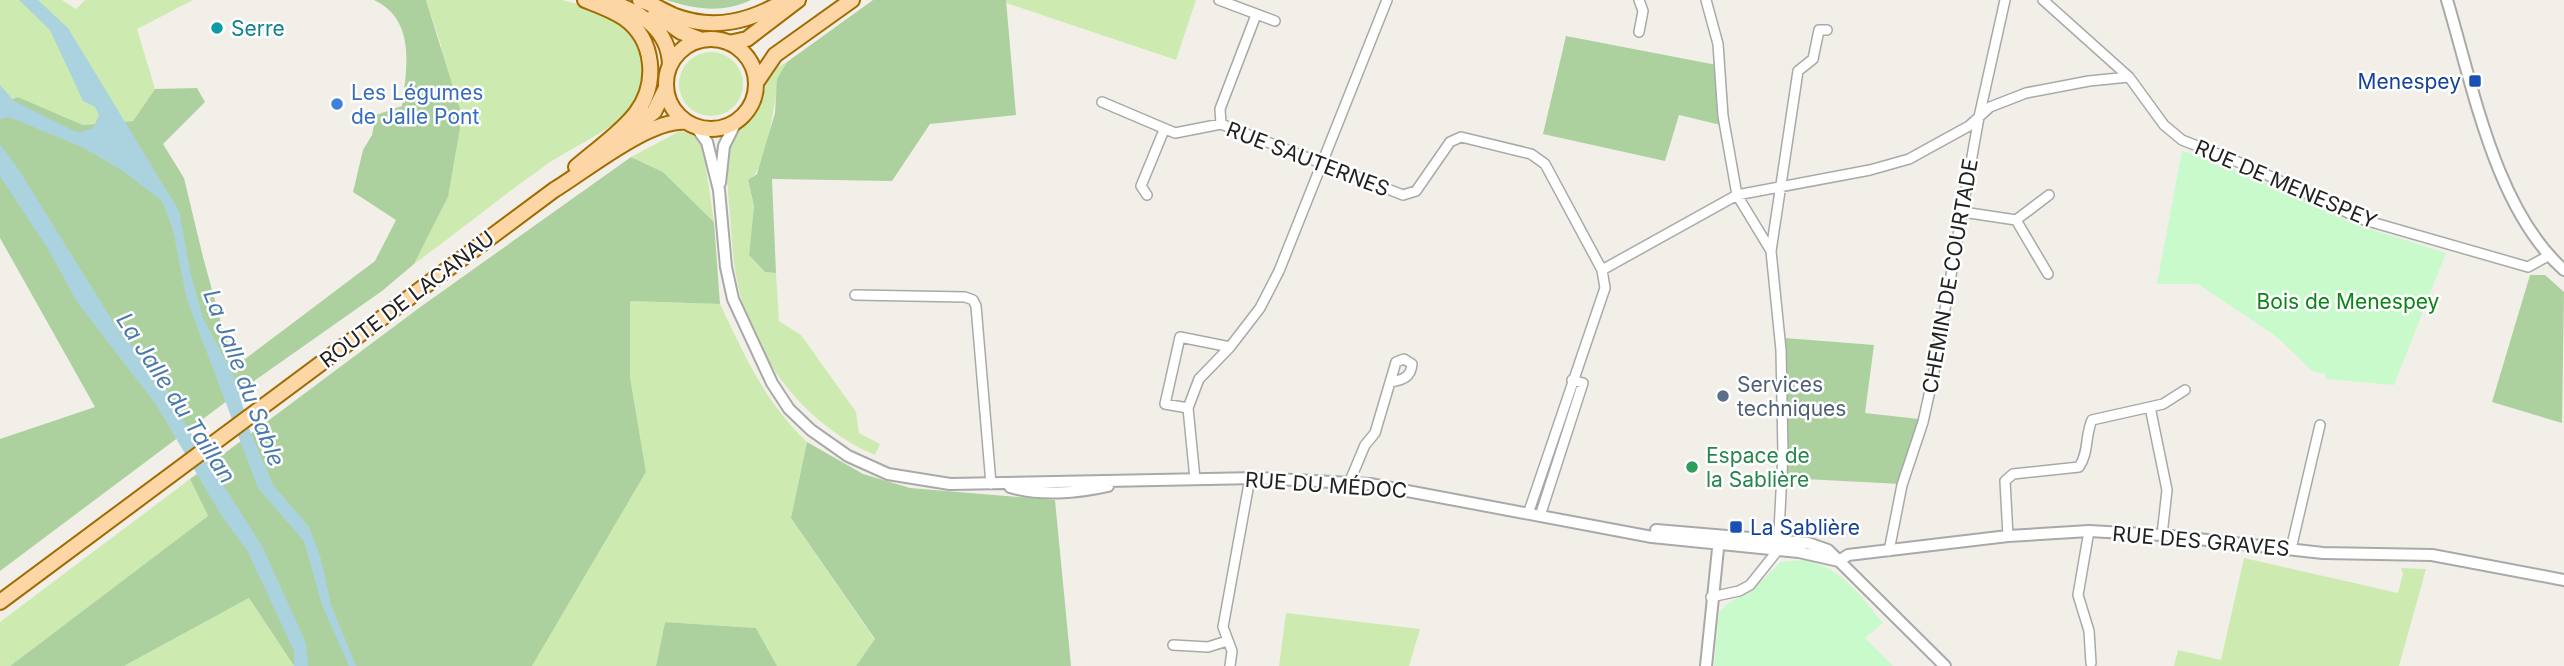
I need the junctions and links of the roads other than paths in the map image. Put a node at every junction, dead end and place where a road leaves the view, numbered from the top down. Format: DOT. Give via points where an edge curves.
graph roads {
  1 [pos="585,0"];
  2 [pos="603,0"];
  3 [pos="628,0"];
  4 [pos="640,0"];
  5 [pos="786,0"];
  6 [pos="798,0"];
  7 [pos="852,0"];
  8 [pos="1219,0"];
  9 [pos="1387,0"];
  10 [pos="1639,0"];
  11 [pos="1706,0"];
  12 [pos="2004,0"];
  13 [pos="2043,0"];
  14 [pos="2447,0"];
  15 [pos="1256,15"];
  16 [pos="1275,21"];
  17 [pos="1827,30"];
  18 [pos="1639,32"];
  19 [pos="702,40"];
  20 [pos="729,43"];
  21 [pos="670,65"];
  22 [pos="2129,77"];
  23 [pos="756,83"];
  24 [pos="666,88"];
  25 [pos="1102,102"];
  26 [pos="1979,117"];
  27 [pos="736,122"];
  28 [pos="691,124"];
  29 [pos="1221,124"];
  30 [pos="1164,130"];
  31 [pos="1323,163"];
  32 [pos="576,167"];
  33 [pos="1781,186"];
  34 [pos="554,190"];
  35 [pos="719,190"];
  36 [pos="1147,195"];
  37 [pos="1737,195"];
  38 [pos="2049,195"];
  39 [pos="1963,212"];
  40 [pos="2015,220"];
  41 [pos="1770,251"];
  42 [pos="2548,256"];
  43 [pos="1602,270"];
  44 [pos="2564,270"];
  45 [pos="2048,274"];
  46 [pos="855,295"];
  47 [pos="1230,347"];
  48 [pos="1391,382"];
  49 [pos="2185,390"];
  50 [pos="2150,407"];
  51 [pos="1188,408"];
  52 [pos="2320,425"];
  53 [pos="1250,478"];
  54 [pos="1195,479"];
  55 [pos="1349,483"];
  56 [pos="991,484"];
  57 [pos="1534,515"];
  58 [pos="2089,531"];
  59 [pos="2162,535"];
  60 [pos="2008,536"];
  61 [pos="1718,544"];
  62 [pos="1778,545"];
  63 [pos="2291,549"];
  64 [pos="1889,551"];
  65 [pos="1839,561"];
  66 [pos="2564,580"];
  67 [pos="1711,597"];
  68 [pos="0,602"];
  69 [pos="1227,641"];
  70 [pos="1173,645"];
  71 [pos="2091,663"];
  72 [pos="1230,666"];
  73 [pos="1706,666"];
  74 [pos="1945,666"];
  1 -- 32 [label="main road" via="634,26 647,51 651,73 644,102 635,114"];
  2 -- 21 [label="main road" via="637,13 656,28 666,41"];
  3 -- 19 [label="main road" via="681,33"];
  4 -- 5 [label="main road" via="684,19 712,24 754,17"];
  6 -- 20 [label="main road" via="747,39"];
  7 -- 23 [label="main road" via="775,55"];
  8 -- 15 [label="street"];
  9 -- 31 [label="street"];
  10 -- 18 [label="street" via="1643,11"];
  11 -- 37 [label="street" via="1718,44 1723,116"];
  12 -- 26 [label="street, CHEMIN DE COURTADE"];
  13 -- 22 [label="street, RUE DE MENESPEY"];
  14 -- 42 [label="street" via="2504,184"];
  15 -- 16 [label="street"];
  15 -- 29 [label="street" via="1220,110"];
  17 -- 33 [label="street" via="1819,30 1813,58 1798,71"];
  19 -- 20 [label="main road"];
  19 -- 21 [label="main road" via="678,53"];
  20 -- 23 [label="main road" via="748,59"];
  21 -- 24 [label="main road"];
  22 -- 26 [label="street" via="2026,93 1990,107"];
  22 -- 42 [label="street, RUE DE MENESPEY" via="2164,125 2182,140 2361,219 2528,267"];
  23 -- 27 [label="main road" via="754,98"];
  24 -- 28 [label="main road" via="669,101"];
  24 -- 32 [label="main road, ROUTE DE LACANAU" via="654,112"];
  25 -- 30 [label="street, RUE SAUTERNES"];
  26 -- 33 [label="street" via="1909,159"];
  26 -- 39 [label="street, CHEMIN DE COURTADE"];
  27 -- 28 [label="main road" via="723,127"];
  27 -- 35 [label="street, RUE DU MÉDOC" via="724,146"];
  28 -- 34 [label="main road, ROUTE DE LACANAU" via="675,121 651,130"];
  28 -- 35 [label="street, RUE DU MÉDOC" via="707,142"];
  29 -- 30 [label="street, RUE SAUTERNES" via="1189,131"];
  29 -- 31 [label="street, RUE SAUTERNES"];
  30 -- 36 [label="street" via="1141,186"];
  31 -- 43 [label="street, RUE SAUTERNES" via="1403,195 1416,191 1450,142 1461,137 1531,154 1545,164"];
  31 -- 47 [label="street" via="1279,271 1260,308"];
  32 -- 34 [label="main road, ROUTE DE LACANAU"];
  33 -- 37 [label="street"];
  33 -- 41 [label="street"];
  34 -- 68 [label="main road, ROUTE DE LACANAU"];
  35 -- 56 [label="street, RUE DU MÉDOC" via="733,299 789,410 848,456 888,474 933,483"];
  37 -- 41 [label="street"];
  37 -- 43 [label="street"];
  38 -- 40 [label="street"];
  39 -- 40 [label="street"];
  39 -- 64 [label="street, CHEMIN DE COURTADE" via="1928,400 1902,485"];
  40 -- 45 [label="street"];
  41 -- 62 [label="street" via="1782,350"];
  42 -- 44 [label="street"];
  43 -- 57 [label="street" via="1605,288 1594,329 1572,380 1583,383"];
  46 -- 56 [label="street" via="973,300"];
  47 -- 51 [label="street" via="1199,379"];
  47 -- 51 [label="street" via="1180,337 1165,404"];
  48 -- 55 [label="street" via="1375,433"];
  49 -- 50 [label="street"];
  50 -- 59 [label="street" via="2167,490"];
  50 -- 60 [label="street" via="2092,420 2079,467 2013,474 2005,481"];
  51 -- 54 [label="street"];
  52 -- 63 [label="street"];
  53 -- 54 [label="street, RUE DU MÉDOC"];
  53 -- 55 [label="street, RUE DU MÉDOC"];
  53 -- 69 [label="street" via="1223,627"];
  54 -- 56 [label="street, RUE DU MÉDOC"];
  55 -- 57 [label="street, RUE DU MÉDOC"];
  57 -- 61 [label="street, RUE DU MÉDOC"];
  58 -- 59 [label="street, RUE DES GRAVES"];
  58 -- 60 [label="street, RUE DES GRAVES"];
  58 -- 71 [label="street" via="2078,595 2089,631"];
  59 -- 63 [label="street, RUE DES GRAVES"];
  60 -- 64 [label="street, RUE DES GRAVES"];
  61 -- 62 [label="street, RUE DU MÉDOC"];
  61 -- 67 [label="street"];
  62 -- 65 [label="street, RUE DU MÉDOC" via="1808,543 1828,550"];
  62 -- 67 [label="street" via="1750,584"];
  63 -- 66 [label="street, RUE DES GRAVES" via="2432,555"];
  64 -- 65 [label="street, RUE DES GRAVES" via="1849,555"];
  65 -- 74 [label="street, RUE DU MÉDOC"];
  67 -- 73 [label="street"];
  69 -- 70 [label="street" via="1208,647"];
  69 -- 72 [label="street" via="1232,651"];
}
